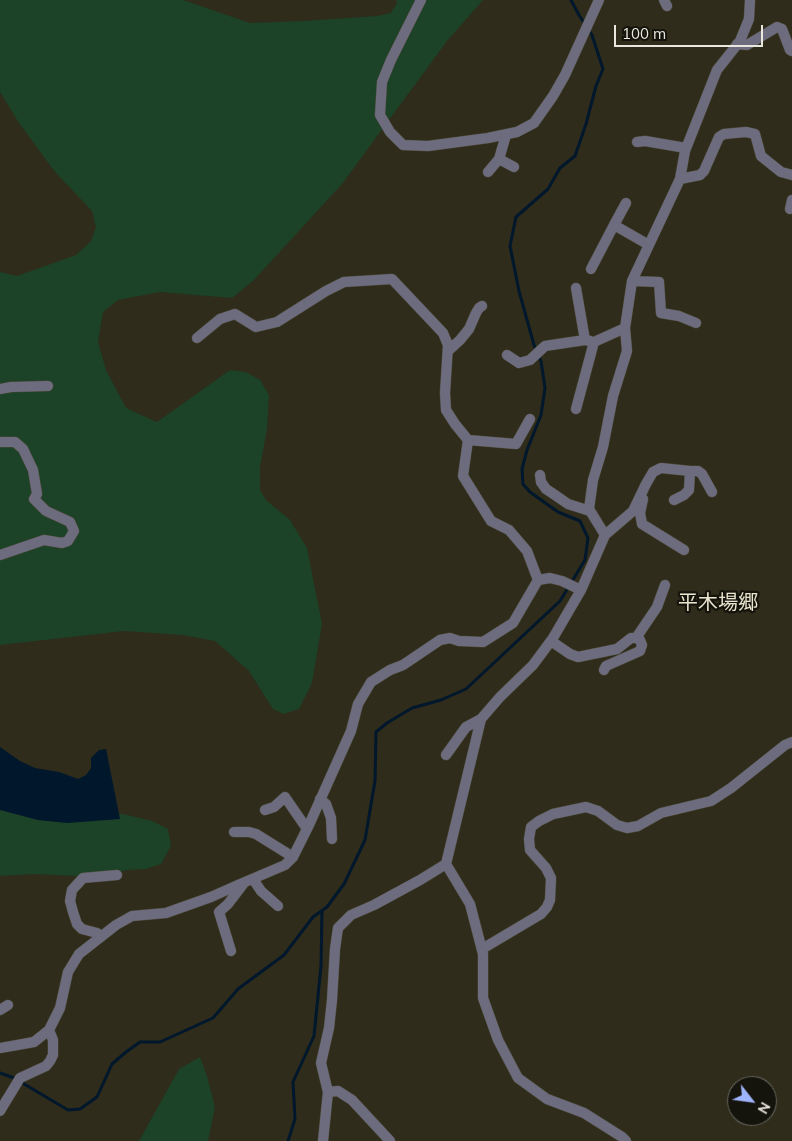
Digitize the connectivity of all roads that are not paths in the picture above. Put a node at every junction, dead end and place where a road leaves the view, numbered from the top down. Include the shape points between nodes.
1 (421, 0) edge
2 (599, 0) edge
3 (750, 0) edge
4 (737, 44) junction
5 (792, 51) edge
6 (506, 134) junction
7 (638, 142) dead end
8 (686, 148) junction
9 (500, 159) junction
10 (514, 167) dead end
11 (488, 172) dead end
12 (792, 176) edge
13 (680, 179) junction
14 (626, 203) dead end
15 (614, 225) junction
16 (649, 245) junction
17 (591, 269) dead end
18 (632, 281) junction
19 (576, 288) dead end
20 (482, 306) dead end
21 (696, 323) dead end
22 (625, 328) junction
23 (197, 338) dead end
24 (590, 341) junction
25 (448, 351) junction
26 (507, 355) dead end
27 (48, 386) dead end
28 (0, 389) edge
29 (576, 409) dead end
30 (530, 419) dead end
31 (468, 440) junction
32 (0, 442) edge
33 (690, 471) junction
34 (540, 475) dead end
35 (712, 492) dead end
36 (641, 493) junction
37 (674, 500) dead end
38 (590, 511) junction
39 (605, 535) junction
40 (684, 550) dead end
41 (0, 555) edge
42 (538, 580) junction
43 (665, 585) dead end
44 (578, 589) junction
45 (636, 638) junction
46 (551, 640) junction
47 (604, 670) dead end
48 (481, 719) junction
49 (792, 742) edge
50 (446, 755) dead end
51 (320, 799) junction
52 (265, 810) dead end
53 (307, 829) junction
54 (234, 832) dead end
55 (332, 839) dead end
56 (293, 856) junction
57 (446, 864) junction
58 (118, 875) dead end
59 (249, 880) junction
60 (278, 906) dead end
61 (98, 939) junction
62 (482, 949) junction
63 (231, 951) dead end
64 (49, 1030) junction
65 (0, 1048) edge
66 (328, 1092) junction
67 (0, 1111) edge
68 (323, 1141) edge
69 (390, 1141) edge
70 (626, 1141) edge

1 - 6 street via 382,82 380,115 390,132 403,144 428,146
2 - 6 street via 566,76 553,96 534,123
3 - 4 street via 749,19
4 - 5 street via 747,45 778,27
4 - 8 street via 717,70
6 - 9 street
7 - 8 street
8 - 13 street
9 - 10 street
9 - 11 street
12 - 13 street via 781,172 761,156 755,134 746,132 719,137 704,171 700,175
13 - 16 street
14 - 15 street
15 - 16 street
15 - 17 street
16 - 18 street
18 - 21 street via 659,282 661,313
18 - 22 street
19 - 24 street
20 - 25 street via 469,329
22 - 24 street
22 - 38 street via 627,351 593,480
23 - 25 street via 220,319 235,314 256,327 277,322 344,282 392,279 443,333
24 - 26 street via 545,346 530,360 519,363
24 - 29 street
25 - 31 street via 446,410
27 - 28 street
30 - 31 street via 516,444
31 - 42 street via 463,476 490,521 509,530 527,551
32 - 41 street via 15,442 22,449 33,470 37,494 34,499 46,511 70,522 74,531 62,543 44,540
33 - 35 street via 702,474
33 - 36 street via 662,468 653,472
33 - 37 street via 689,490
34 - 38 street via 546,489 568,504
36 - 39 street via 633,511
36 - 40 street via 642,524
38 - 39 street
39 - 44 street
42 - 44 street via 550,578
42 - 51 street via 513,623 483,642 440,640 372,682 358,704 351,732
43 - 45 street via 656,607
44 - 46 street
45 - 46 street via 617,649 578,657
45 - 47 street via 642,645 640,651 606,666
46 - 48 street via 533,665
48 - 50 street via 466,726
48 - 57 street
49 - 62 street via 711,801 661,813 638,826 627,828 617,825 598,811 586,807 538,820 531,827 530,850 551,878 547,907 541,914
51 - 53 street
51 - 55 street via 332,818
52 - 53 street via 285,797
53 - 56 street
54 - 56 street via 256,834
56 - 59 street via 285,865
57 - 62 street via 470,904
57 - 66 street via 351,915 338,928 329,1028 321,1063
58 - 61 street via 83,878 72,890 70,901 77,924 82,929 97,933
59 - 60 street
59 - 61 street via 166,913 132,916
59 - 63 street via 219,912
61 - 64 street via 79,954 68,972 60,1008
62 - 70 street via 483,998 498,1040 518,1078 546,1099 584,1113
64 - 65 street via 34,1042
64 - 67 street via 53,1040 50,1061 18,1080
66 - 68 street
66 - 69 street via 338,1091 352,1100

